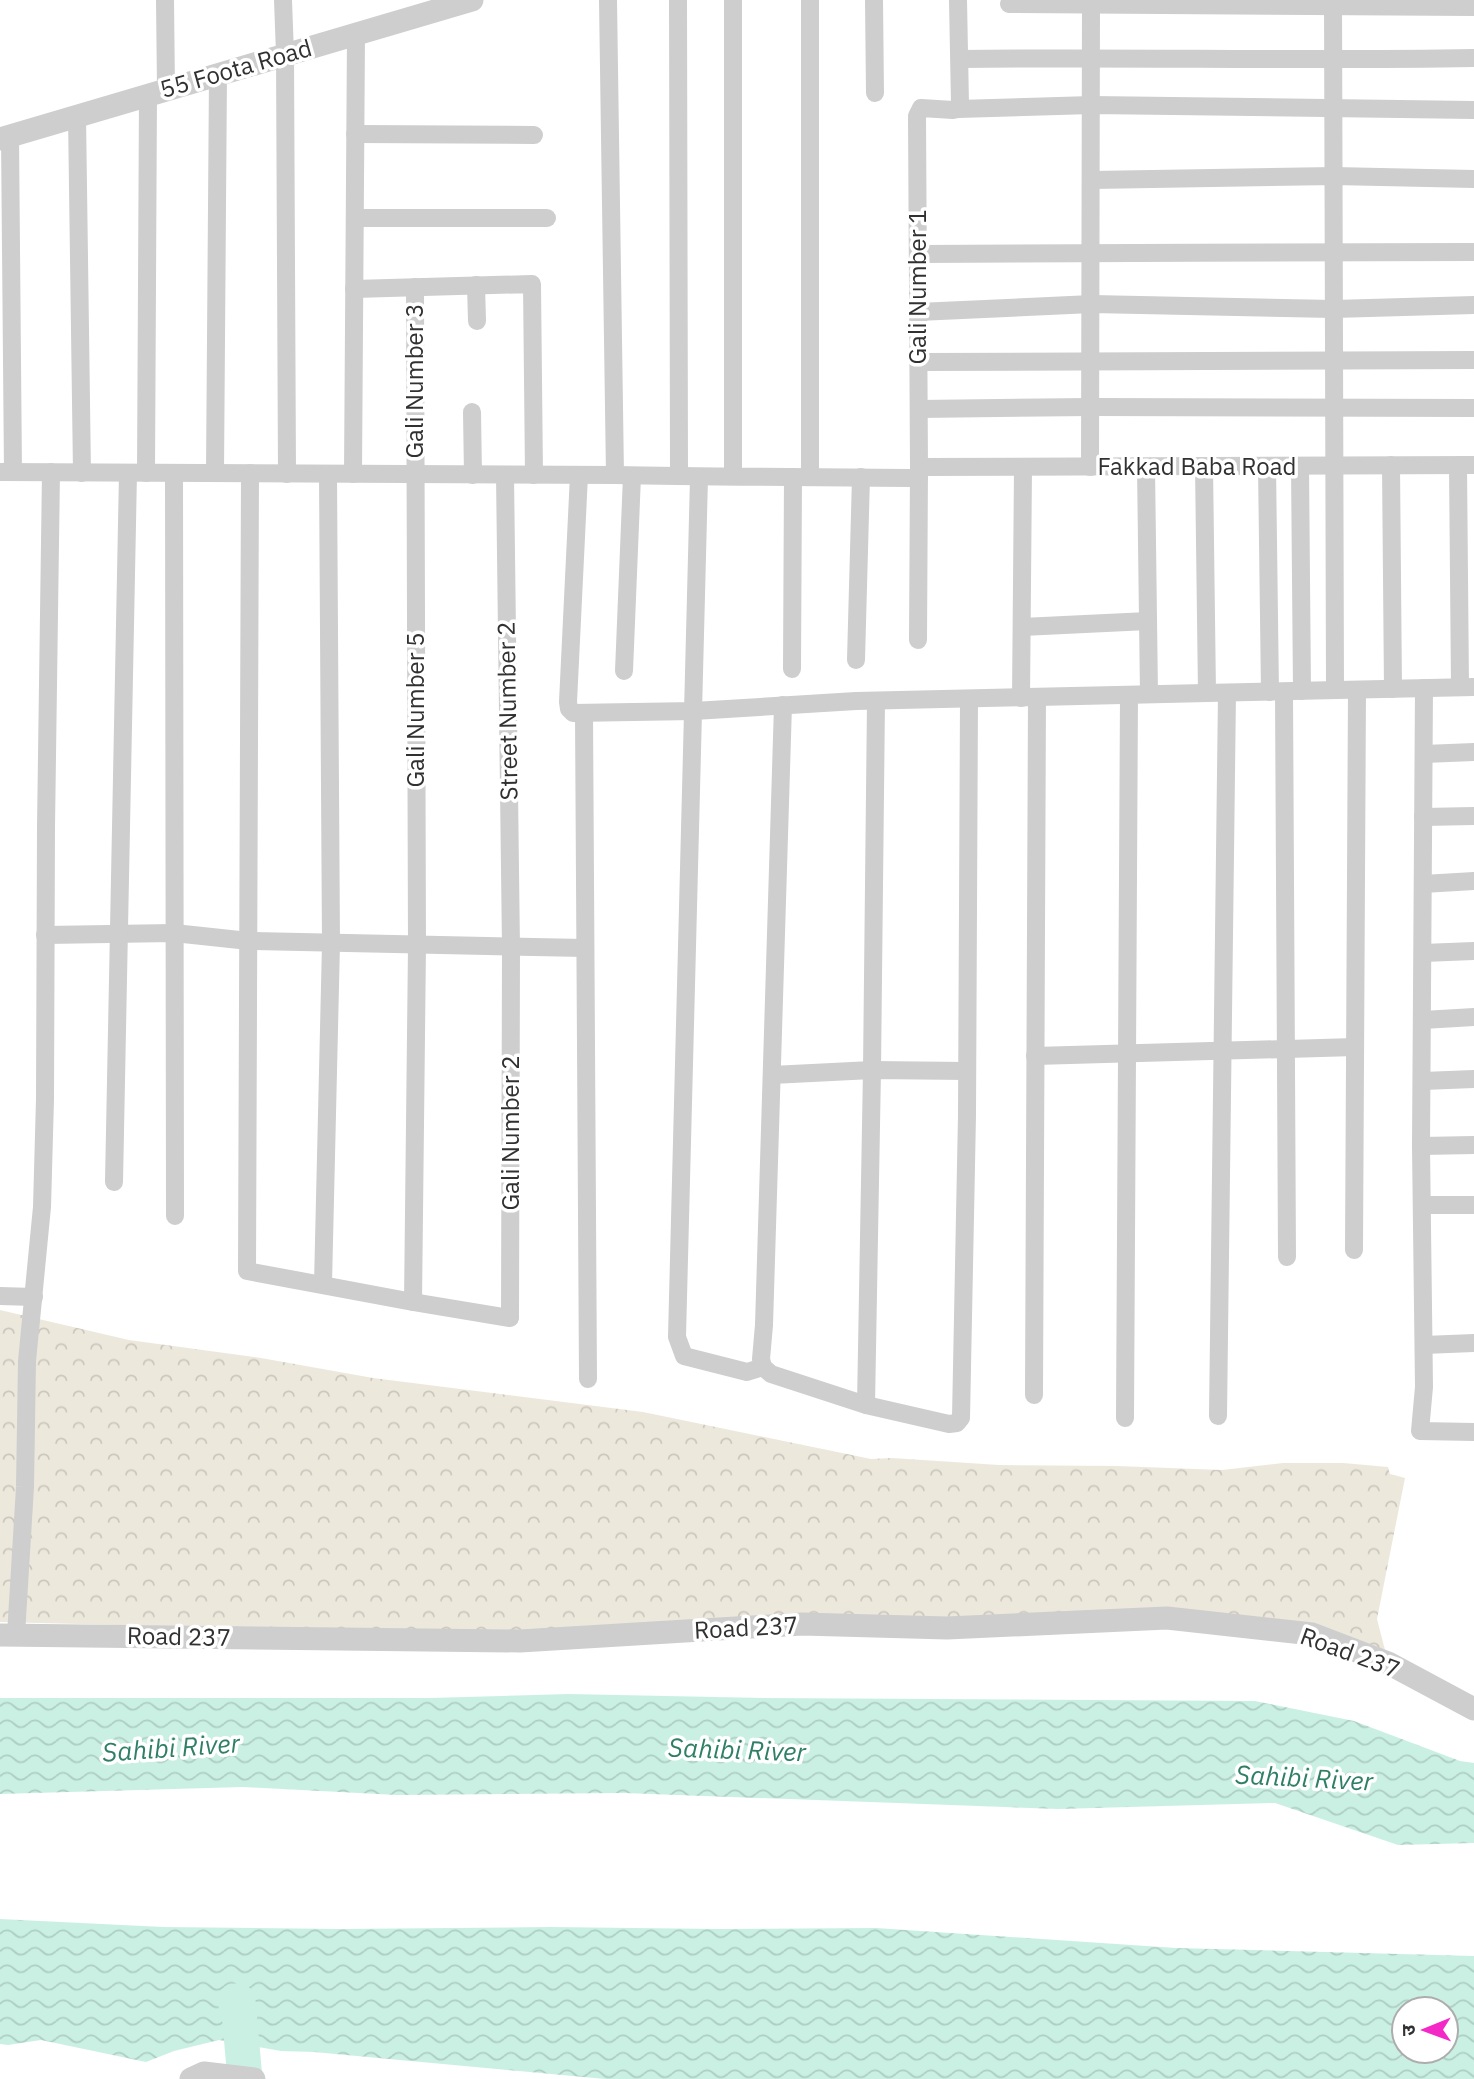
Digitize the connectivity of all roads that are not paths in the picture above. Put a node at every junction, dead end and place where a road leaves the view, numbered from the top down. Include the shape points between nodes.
1 (165, 0) edge
2 (283, 0) edge
3 (608, 0) edge
4 (678, 0) edge
5 (733, 0) edge
6 (810, 0) edge
7 (874, 0) edge
8 (958, 0) edge
9 (462, 2) edge
10 (1091, 2) edge
11 (1333, 3) edge
12 (1009, 4) dead end
13 (1474, 6) edge
14 (356, 34) junction
15 (285, 54) junction
16 (1092, 58) junction
17 (1474, 58) edge
18 (960, 59) junction
19 (1334, 61) junction
20 (218, 74) junction
21 (157, 92) junction
22 (875, 93) dead end
23 (1092, 105) junction
24 (1334, 108) junction
25 (958, 109) junction
26 (1474, 110) edge
27 (77, 115) junction
28 (355, 134) junction
29 (534, 135) dead end
30 (5, 137) edge
31 (1334, 176) junction
32 (1474, 178) edge
33 (1092, 180) junction
34 (355, 218) junction
35 (547, 218) dead end
36 (1334, 251) junction
37 (1474, 252) edge
38 (918, 254) junction
39 (1092, 254) junction
40 (476, 285) junction
41 (415, 287) junction
42 (354, 289) junction
43 (1092, 304) junction
44 (1474, 305) edge
45 (1334, 309) junction
46 (918, 312) junction
47 (477, 321) dead end
48 (1474, 360) edge
49 (1092, 361) junction
50 (1334, 361) junction
51 (918, 362) junction
52 (1091, 407) junction
53 (1474, 408) edge
54 (919, 409) junction
55 (1334, 409) junction
56 (472, 412) dead end
57 (1391, 465) junction
58 (1466, 465) edge
59 (1267, 466) junction
60 (1300, 466) junction
61 (1334, 466) junction
62 (1090, 467) junction
63 (1146, 467) junction
64 (1203, 467) junction
65 (1023, 468) junction
66 (6, 472) edge
67 (51, 472) junction
68 (919, 472) junction
69 (82, 473) junction
70 (137, 473) junction
71 (174, 473) junction
72 (215, 473) junction
73 (250, 474) junction
74 (287, 474) junction
75 (328, 474) junction
76 (353, 474) junction
77 (415, 474) junction
78 (473, 475) junction
79 (505, 475) junction
80 (534, 475) junction
81 (579, 475) junction
82 (624, 475) junction
83 (679, 476) junction
84 (733, 476) junction
85 (802, 477) junction
86 (861, 477) junction
87 (699, 478) junction
88 (1466, 533) edge
89 (1466, 583) edge
90 (1148, 621) junction
91 (1022, 627) junction
92 (1466, 632) edge
93 (918, 640) dead end
94 (856, 660) dead end
95 (792, 669) dead end
96 (624, 671) dead end
97 (1467, 687) edge
98 (1424, 688) junction
99 (1393, 689) junction
100 (1335, 690) junction
101 (1357, 690) junction
102 (1285, 691) junction
103 (1208, 693) junction
104 (1227, 693) junction
105 (1149, 694) junction
106 (1129, 695) junction
107 (1029, 697) junction
108 (969, 699) junction
109 (876, 701) junction
110 (783, 705) junction
111 (694, 711) junction
112 (584, 713) junction
113 (1474, 752) edge
114 (1423, 754) junction
115 (1474, 816) edge
116 (1423, 817) junction
117 (1474, 881) edge
118 (1423, 884) junction
119 (119, 933) junction
120 (174, 933) junction
121 (45, 935) junction
122 (249, 942) junction
123 (331, 944) junction
124 (416, 946) junction
125 (511, 948) junction
126 (585, 948) junction
127 (1474, 951) edge
128 (1423, 953) junction
129 (1474, 1017) edge
130 (1423, 1020) junction
131 (1355, 1047) junction
132 (1286, 1048) junction
133 (1222, 1051) junction
134 (1126, 1055) junction
135 (1035, 1056) junction
136 (872, 1070) junction
137 (967, 1071) junction
138 (772, 1075) junction
139 (1474, 1079) edge
140 (1423, 1081) junction
141 (1474, 1145) edge
142 (1421, 1146) junction
143 (114, 1182) dead end
144 (1423, 1205) junction
145 (1474, 1205) edge
146 (174, 1216) dead end
147 (1354, 1250) dead end
148 (1287, 1256) dead end
149 (323, 1284) junction
150 (0, 1296) edge
151 (34, 1297) junction
152 (412, 1302) junction
153 (1474, 1343) edge
154 (1424, 1345) junction
155 (763, 1367) junction
156 (588, 1378) dead end
157 (1034, 1395) dead end
158 (866, 1405) junction
159 (1217, 1416) dead end
160 (1125, 1418) dead end
161 (1474, 1432) edge
162 (8, 1635) edge
163 (1474, 1709) edge
164 (198, 2076) edge
165 (254, 2079) edge

1 - 21 street
2 - 15 street
3 - 82 street
4 - 83 street
5 - 84 street
6 - 85 street
7 - 22 street
8 - 18 street
9 - 14 street, 55 Foota Road
10 - 11 street
10 - 12 street
10 - 16 street
11 - 13 street
11 - 19 street
14 - 15 street, 55 Foota Road
14 - 28 street
15 - 20 street, 55 Foota Road
15 - 74 street
16 - 18 street
16 - 19 street
16 - 23 street
17 - 19 street
18 - 25 street via 962,98
19 - 24 street
20 - 21 street, 55 Foota Road
20 - 72 street
21 - 27 street, 55 Foota Road
21 - 70 street
23 - 24 street
23 - 25 street
23 - 33 street
24 - 26 street
24 - 31 street
25 - 38 street, Gali Number 1 via 921,108 917,116
27 - 30 street, 55 Foota Road
27 - 69 street
28 - 29 street
28 - 34 street
30 - 66 street
31 - 32 street
31 - 33 street
31 - 36 street
33 - 39 street
34 - 35 street
34 - 42 street
36 - 37 street
36 - 39 street
36 - 45 street
38 - 39 street
38 - 46 street, Gali Number 1
39 - 43 street
40 - 41 street
40 - 47 street
40 - 80 street via 532,284
41 - 42 street
41 - 77 street, Gali Number 3
42 - 76 street
43 - 45 street
43 - 46 street
43 - 49 street
44 - 45 street
45 - 50 street
46 - 51 street, Gali Number 1
48 - 50 street
49 - 50 street
49 - 51 street
49 - 52 street
50 - 55 street
51 - 54 street, Gali Number 1
52 - 54 street
52 - 55 street
52 - 62 street
53 - 55 street
54 - 68 street, Gali Number 1
55 - 61 street
56 - 78 street
57 - 58 street, Fakkad Baba Road
57 - 61 street, Fakkad Baba Road
57 - 99 street
58 - 88 street
59 - 60 street, Fakkad Baba Road
59 - 64 street, Fakkad Baba Road
59 - 102 street
60 - 61 street, Fakkad Baba Road
60 - 102 street
61 - 100 street
62 - 63 street, Fakkad Baba Road
62 - 65 street, Fakkad Baba Road
63 - 64 street, Fakkad Baba Road
63 - 90 street
64 - 103 street
65 - 68 street, Fakkad Baba Road
65 - 91 street
66 - 67 street, Fakkad Baba Road
67 - 69 street, Fakkad Baba Road
67 - 121 street
68 - 86 street, Fakkad Baba Road
68 - 93 street, Gali Number 1
69 - 70 street, Fakkad Baba Road
70 - 71 street, Fakkad Baba Road
70 - 119 street
71 - 72 street, Fakkad Baba Road
71 - 120 street
72 - 73 street, Fakkad Baba Road
73 - 74 street, Fakkad Baba Road
73 - 122 street
74 - 75 street, Fakkad Baba Road
75 - 76 street, Fakkad Baba Road
75 - 123 street
76 - 77 street, Fakkad Baba Road
77 - 78 street, Fakkad Baba Road
77 - 124 street, Gali Number 5
78 - 79 street, Fakkad Baba Road
79 - 80 street, Fakkad Baba Road
79 - 125 street, Street Number 2
80 - 81 street, Fakkad Baba Road
81 - 82 street, Fakkad Baba Road
81 - 112 street via 568,702 573,713
82 - 83 street, Fakkad Baba Road
82 - 96 street
83 - 87 street, Fakkad Baba Road
84 - 85 street, Fakkad Baba Road
84 - 87 street, Fakkad Baba Road
85 - 86 street, Fakkad Baba Road
85 - 95 street
86 - 94 street
87 - 111 street
88 - 89 street
89 - 92 street
90 - 91 street
90 - 105 street
91 - 107 street
92 - 97 street
97 - 98 street
98 - 99 street
98 - 114 street
99 - 101 street
100 - 101 street
100 - 102 street
101 - 131 street
102 - 104 street
102 - 132 street
103 - 104 street
103 - 105 street
104 - 133 street
105 - 106 street
106 - 107 street
106 - 134 street
107 - 108 street
107 - 135 street
108 - 109 street
108 - 137 street
109 - 110 street
109 - 136 street
110 - 111 street
110 - 138 street
111 - 112 street
111 - 155 street via 677,1337 684,1356 747,1372
112 - 126 street
113 - 114 street
114 - 116 street
115 - 116 street
116 - 118 street
117 - 118 street
118 - 128 street
119 - 120 street
119 - 121 street
119 - 143 street
120 - 122 street
120 - 146 street
121 - 151 street via 42,1208
122 - 123 street
122 - 149 street via 247,1271
123 - 124 street
123 - 149 street
124 - 125 street
124 - 152 street, Gali Number 5
125 - 126 street
125 - 152 street, Gali Number 2 via 510,1318
126 - 156 street
127 - 128 street
128 - 130 street
129 - 130 street
130 - 140 street
131 - 132 street
131 - 147 street
132 - 133 street
132 - 148 street
133 - 134 street
133 - 159 street
134 - 135 street
134 - 160 street
135 - 157 street
136 - 137 street
136 - 138 street
136 - 158 street
137 - 158 street via 961,1418 949,1424
138 - 155 street
139 - 140 street
140 - 142 street
141 - 142 street
142 - 144 street
144 - 145 street
144 - 154 street
149 - 152 street
150 - 151 street
151 - 162 street via 27,1361 25,1487
153 - 154 street
154 - 161 street via 1420,1431
155 - 158 street via 771,1374
162 - 163 street, Road 237 via 520,1641 803,1625 947,1628 1167,1618 1312,1634 1388,1663
164 - 165 street

